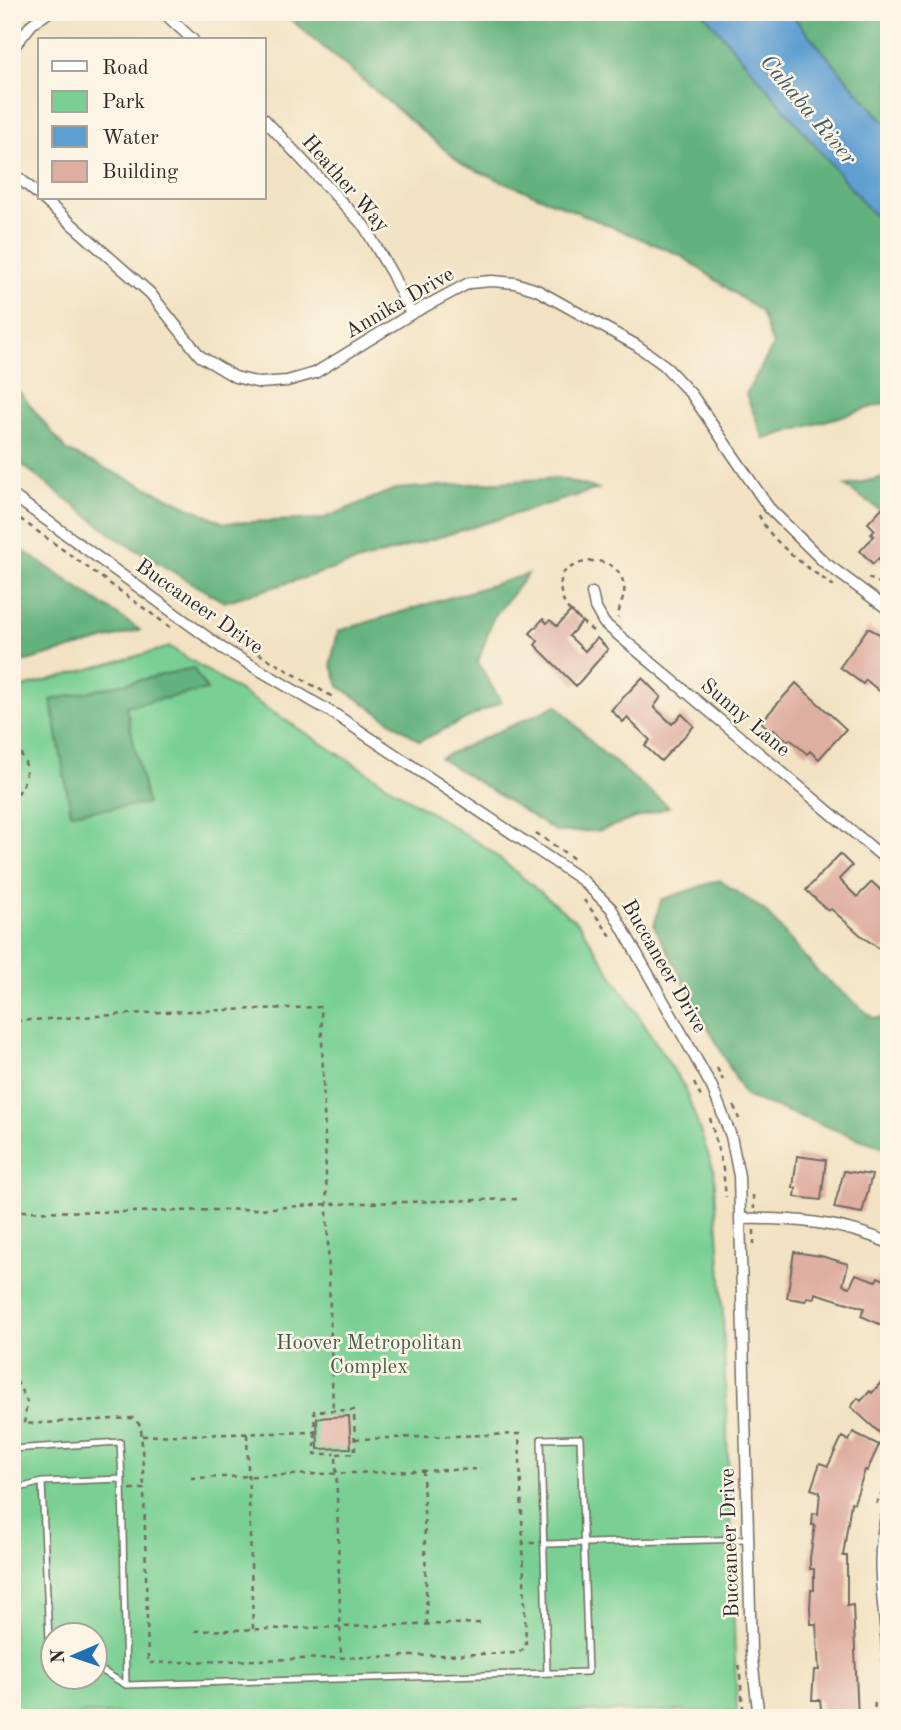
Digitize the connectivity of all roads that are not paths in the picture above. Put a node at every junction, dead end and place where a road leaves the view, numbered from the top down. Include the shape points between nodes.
1 (49, 12) edge
2 (163, 12) edge
3 (191, 38) edge
4 (12, 49) edge
5 (266, 121) edge
6 (12, 172) edge
7 (38, 194) edge
8 (44, 200) edge
9 (411, 314) junction
10 (12, 495) edge
11 (592, 593) dead end
12 (889, 610) edge
13 (889, 862) edge
14 (741, 1220) junction
15 (889, 1243) edge
16 (12, 1449) edge
17 (122, 1479) junction
18 (42, 1482) junction
19 (12, 1490) edge
20 (889, 1508) edge
21 (748, 1539) junction
22 (583, 1543) junction
23 (544, 1544) junction
24 (887, 1613) edge
25 (48, 1622) edge
26 (547, 1673) junction
27 (108, 1674) edge
28 (126, 1685) junction
29 (759, 1718) edge
30 (888, 1718) edge

1 - 4 street via 32,24
2 - 3 street
5 - 9 street, Heather Way via 364,226
6 - 7 street, Annika Drive
8 - 9 street, Annika Drive via 150,293 200,356 235,377 260,383 315,373
9 - 12 street, Annika Drive via 469,283 515,283 537,290 636,345 664,365 692,395 769,509 824,562
10 - 14 street, Buccaneer Drive via 222,648 397,755 582,880 611,908 712,1087 731,1136
11 - 13 street, Sunny Lane via 604,624
14 - 15 street via 803,1221 849,1228
14 - 21 street, Buccaneer Drive
16 - 17 lane via 120,1442
17 - 18 lane
17 - 28 lane
18 - 19 lane
18 - 25 lane
20 - 24 street via 880,1553
21 - 22 lane
21 - 29 street, Buccaneer Drive via 751,1651
22 - 23 lane
22 - 23 lane via 580,1438 541,1439
22 - 26 lane via 588,1672
23 - 26 lane
24 - 30 street
26 - 28 lane
27 - 28 lane

